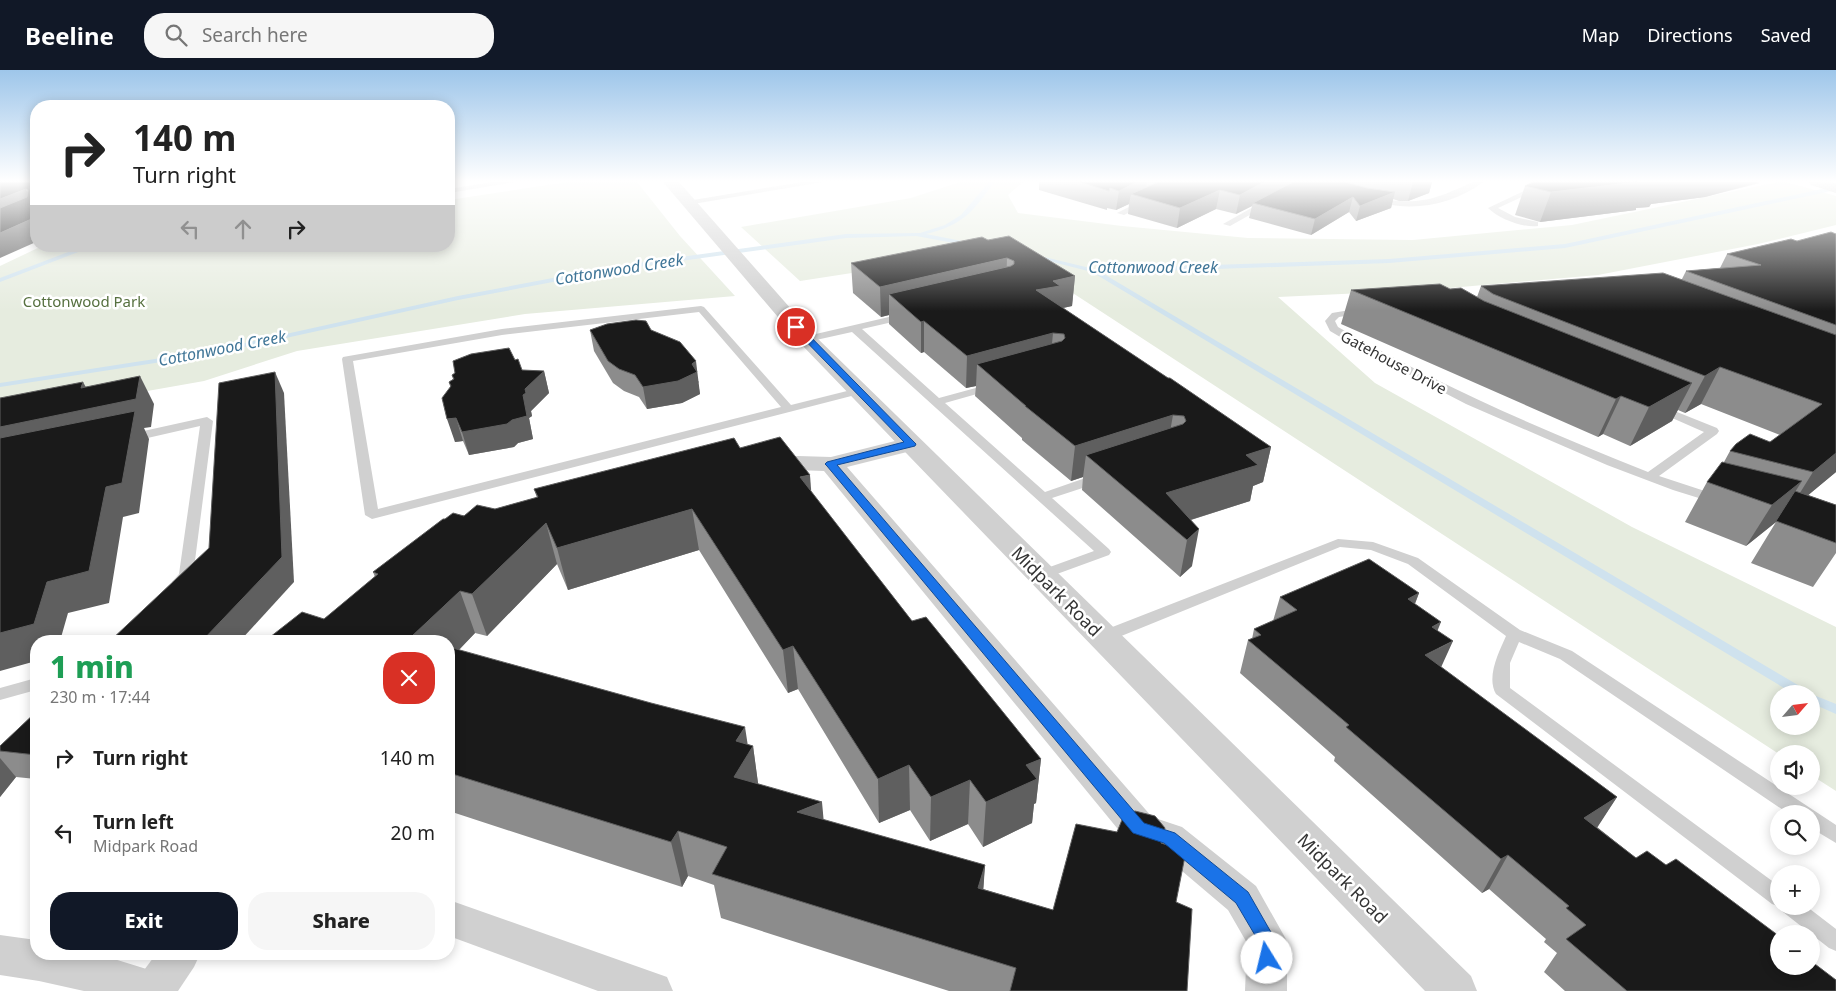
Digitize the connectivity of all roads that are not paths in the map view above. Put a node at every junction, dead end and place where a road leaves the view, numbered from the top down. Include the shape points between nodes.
1 (705, 225) edge
2 (1369, 310) edge
3 (921, 312) edge
4 (854, 328) junction
5 (807, 339) junction
6 (1010, 382) edge
7 (859, 391) junction
8 (936, 402) junction
9 (1649, 404) edge
10 (788, 408) junction
11 (113, 441) edge
12 (911, 444) junction
13 (831, 464) junction
14 (739, 469) edge
15 (1107, 475) edge
16 (1650, 477) junction
17 (1042, 497) junction
18 (1728, 503) edge
19 (1041, 575) junction
20 (173, 589) edge
21 (1514, 634) junction
22 (1103, 637) junction
23 (30, 686) edge
24 (0, 694) edge
25 (1791, 805) edge
26 (1820, 824) edge
27 (1836, 835) edge
28 (1770, 891) edge
29 (1802, 915) edge
30 (455, 920) edge
31 (1836, 941) edge
32 (54, 960) edge
33 (176, 960) edge
34 (153, 991) edge
35 (652, 991) edge
36 (1266, 991) edge
37 (1455, 991) edge

1 - 5 street, Midpark Road
2 - 16 lane, Gatehouse Drive via 1336,315 1330,321 1331,325 1334,330 1380,357 1432,383 1548,437
3 - 4 lane
4 - 5 lane
4 - 8 lane
5 - 7 street, Midpark Road
6 - 8 lane
7 - 10 lane
7 - 12 street, Midpark Road
8 - 17 lane
9 - 16 lane via 1714,431
10 - 10 lane via 372,515 347,359 502,332 701,309
11 - 20 lane via 207,421 186,576
12 - 13 street
12 - 19 street, Midpark Road
13 - 14 street via 768,461
13 - 36 street via 1138,828 1169,838 1242,898 1267,941
15 - 17 lane
16 - 18 lane, Gatehouse Drive
17 - 19 lane via 1104,552
19 - 22 street, Midpark Road
21 - 22 lane via 1413,561 1374,546 1338,543
21 - 25 lane via 1566,655
21 - 28 lane via 1502,663 1502,690
22 - 37 street, Midpark Road
23 - 24 lane
26 - 27 lane
29 - 31 lane
30 - 35 street
32 - 34 street
33 - 34 street

